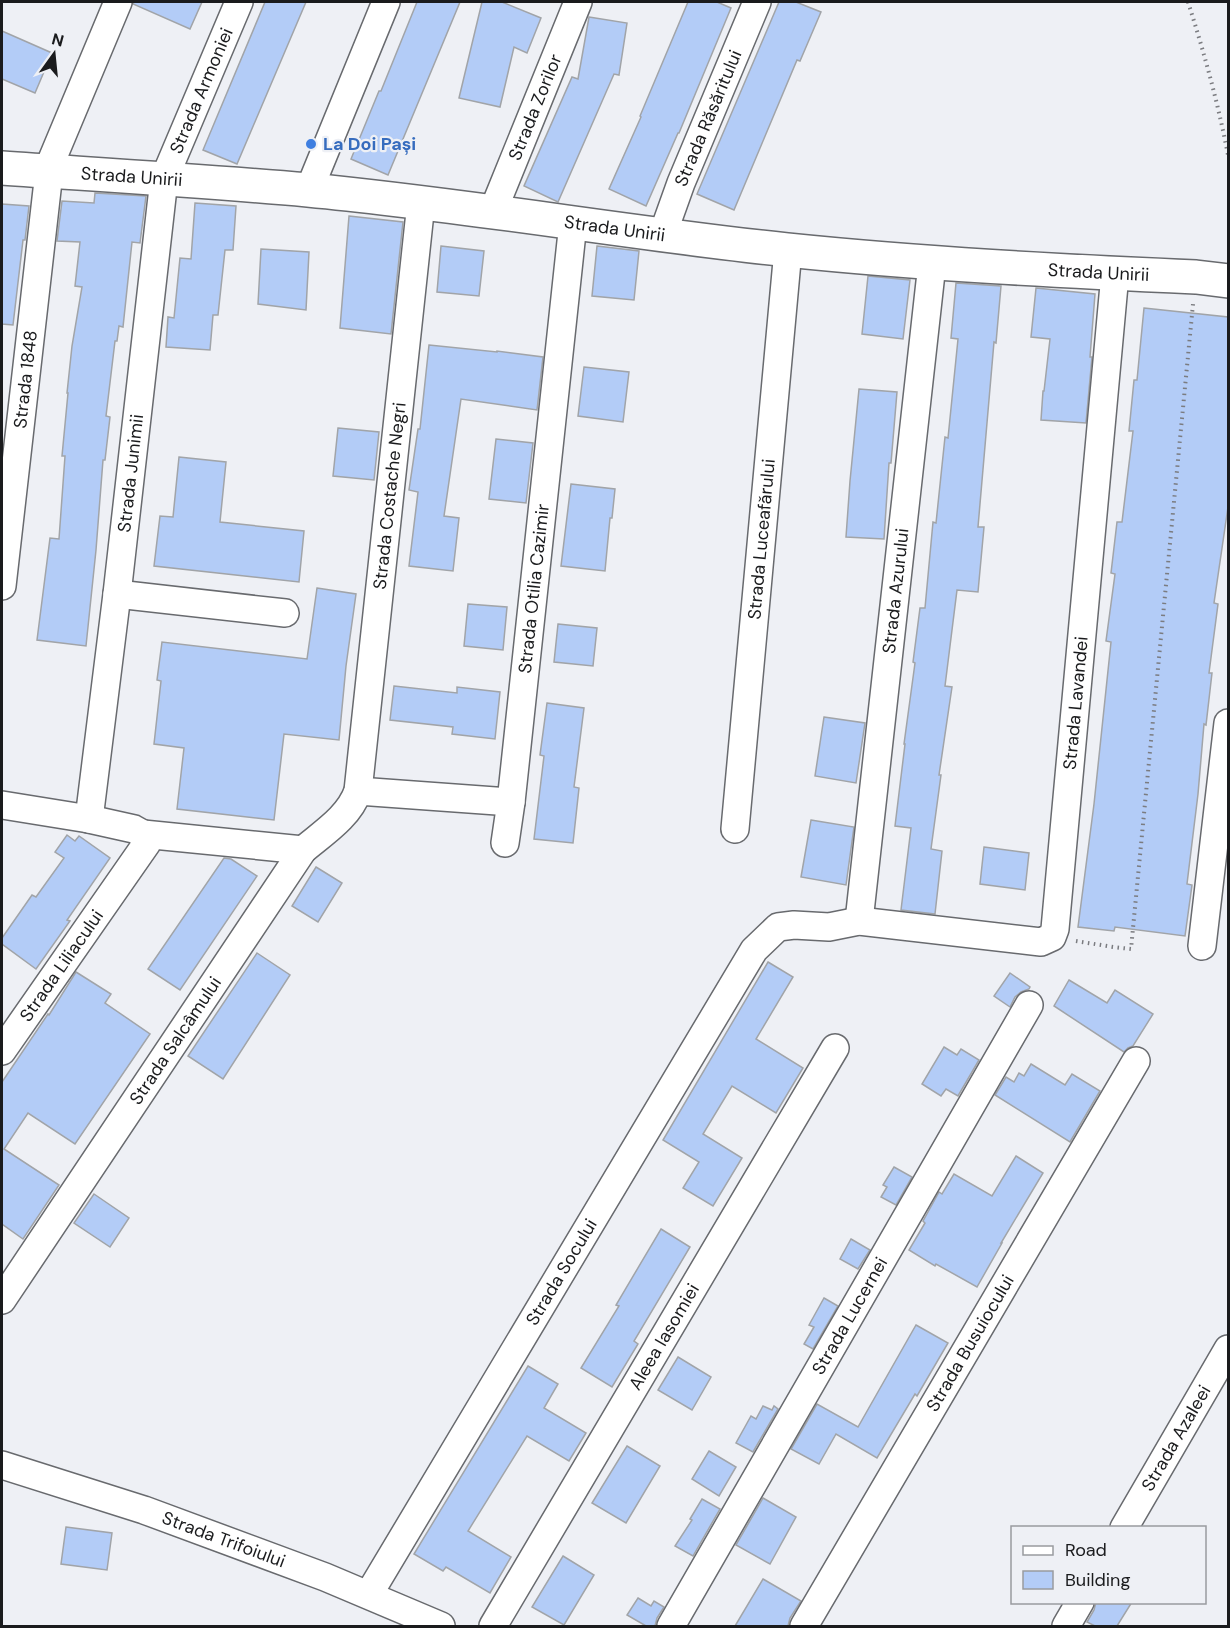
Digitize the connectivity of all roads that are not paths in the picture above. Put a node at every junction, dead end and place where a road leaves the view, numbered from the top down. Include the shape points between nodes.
1 (118, 2) edge
2 (239, 2) edge
3 (386, 2) edge
4 (578, 2) edge
5 (757, 2) edge
6 (2, 168) edge
7 (53, 171) junction
8 (164, 179) junction
9 (309, 190) junction
10 (421, 203) junction
11 (494, 211) junction
12 (573, 224) junction
13 (665, 236) junction
14 (788, 250) junction
15 (932, 264) junction
16 (1115, 274) junction
17 (1228, 281) edge
18 (2, 586) edge
19 (117, 594) junction
20 (285, 613) dead end
21 (1228, 723) edge
22 (358, 791) junction
23 (511, 802) junction
24 (2, 805) edge
25 (89, 819) junction
26 (735, 829) dead end
27 (142, 834) junction
28 (505, 843) dead end
29 (303, 850) junction
30 (859, 921) junction
31 (1202, 946) dead end
32 (1029, 1005) dead end
33 (835, 1048) dead end
34 (2, 1051) edge
35 (1136, 1060) dead end
36 (2, 1300) edge
37 (1228, 1349) edge
38 (2, 1465) edge
39 (1125, 1526) edge
40 (369, 1594) junction
41 (1079, 1604) edge
42 (441, 1626) edge
43 (493, 1626) edge
44 (670, 1626) edge
45 (804, 1626) edge
46 (1066, 1626) edge

1 - 7 street via 51,162
2 - 8 street, Strada Armoniei
3 - 9 street
4 - 11 street, Strada Zorilor
5 - 13 street, Strada Răsăritului via 681,183
6 - 7 street, Strada Unirii
7 - 8 street, Strada Unirii
7 - 18 street, Strada 1848 via 48,181
8 - 9 street, Strada Unirii
8 - 19 street, Strada Junimii
9 - 10 street, Strada Unirii
10 - 11 street, Strada Unirii
10 - 22 street, Strada Costache Negri
11 - 12 street, Strada Unirii
12 - 13 street, Strada Unirii
12 - 23 street, Strada Otilia Cazimir
13 - 14 street, Strada Unirii
14 - 15 street, Strada Unirii
14 - 26 street, Strada Luceafǎrului
15 - 16 street, Strada Unirii
15 - 30 street, Strada Azurului
16 - 17 street, Strada Unirii
16 - 30 street, Strada Lavandei via 1052,937 1041,942
19 - 20 street
19 - 25 street, Strada Junimii
21 - 31 street
22 - 23 street
22 - 29 street, Strada Salcâmului via 347,812
23 - 28 street, Strada Otilia Cazimir
24 - 25 street
25 - 27 street
27 - 29 street
27 - 34 street, Strada Liliacului via 147,843
29 - 36 street, Strada Salcâmului
30 - 40 street, Strada Socului via 829,927 778,927 754,950
32 - 44 street, Strada Lucernei
33 - 43 street, Aleea Iasomiei
35 - 45 street, Strada Busuiocului
37 - 39 street, Strada Azaleei
38 - 40 street, Strada Trifoiului via 144,1510
40 - 42 street, Strada Trifoiului
41 - 46 street

